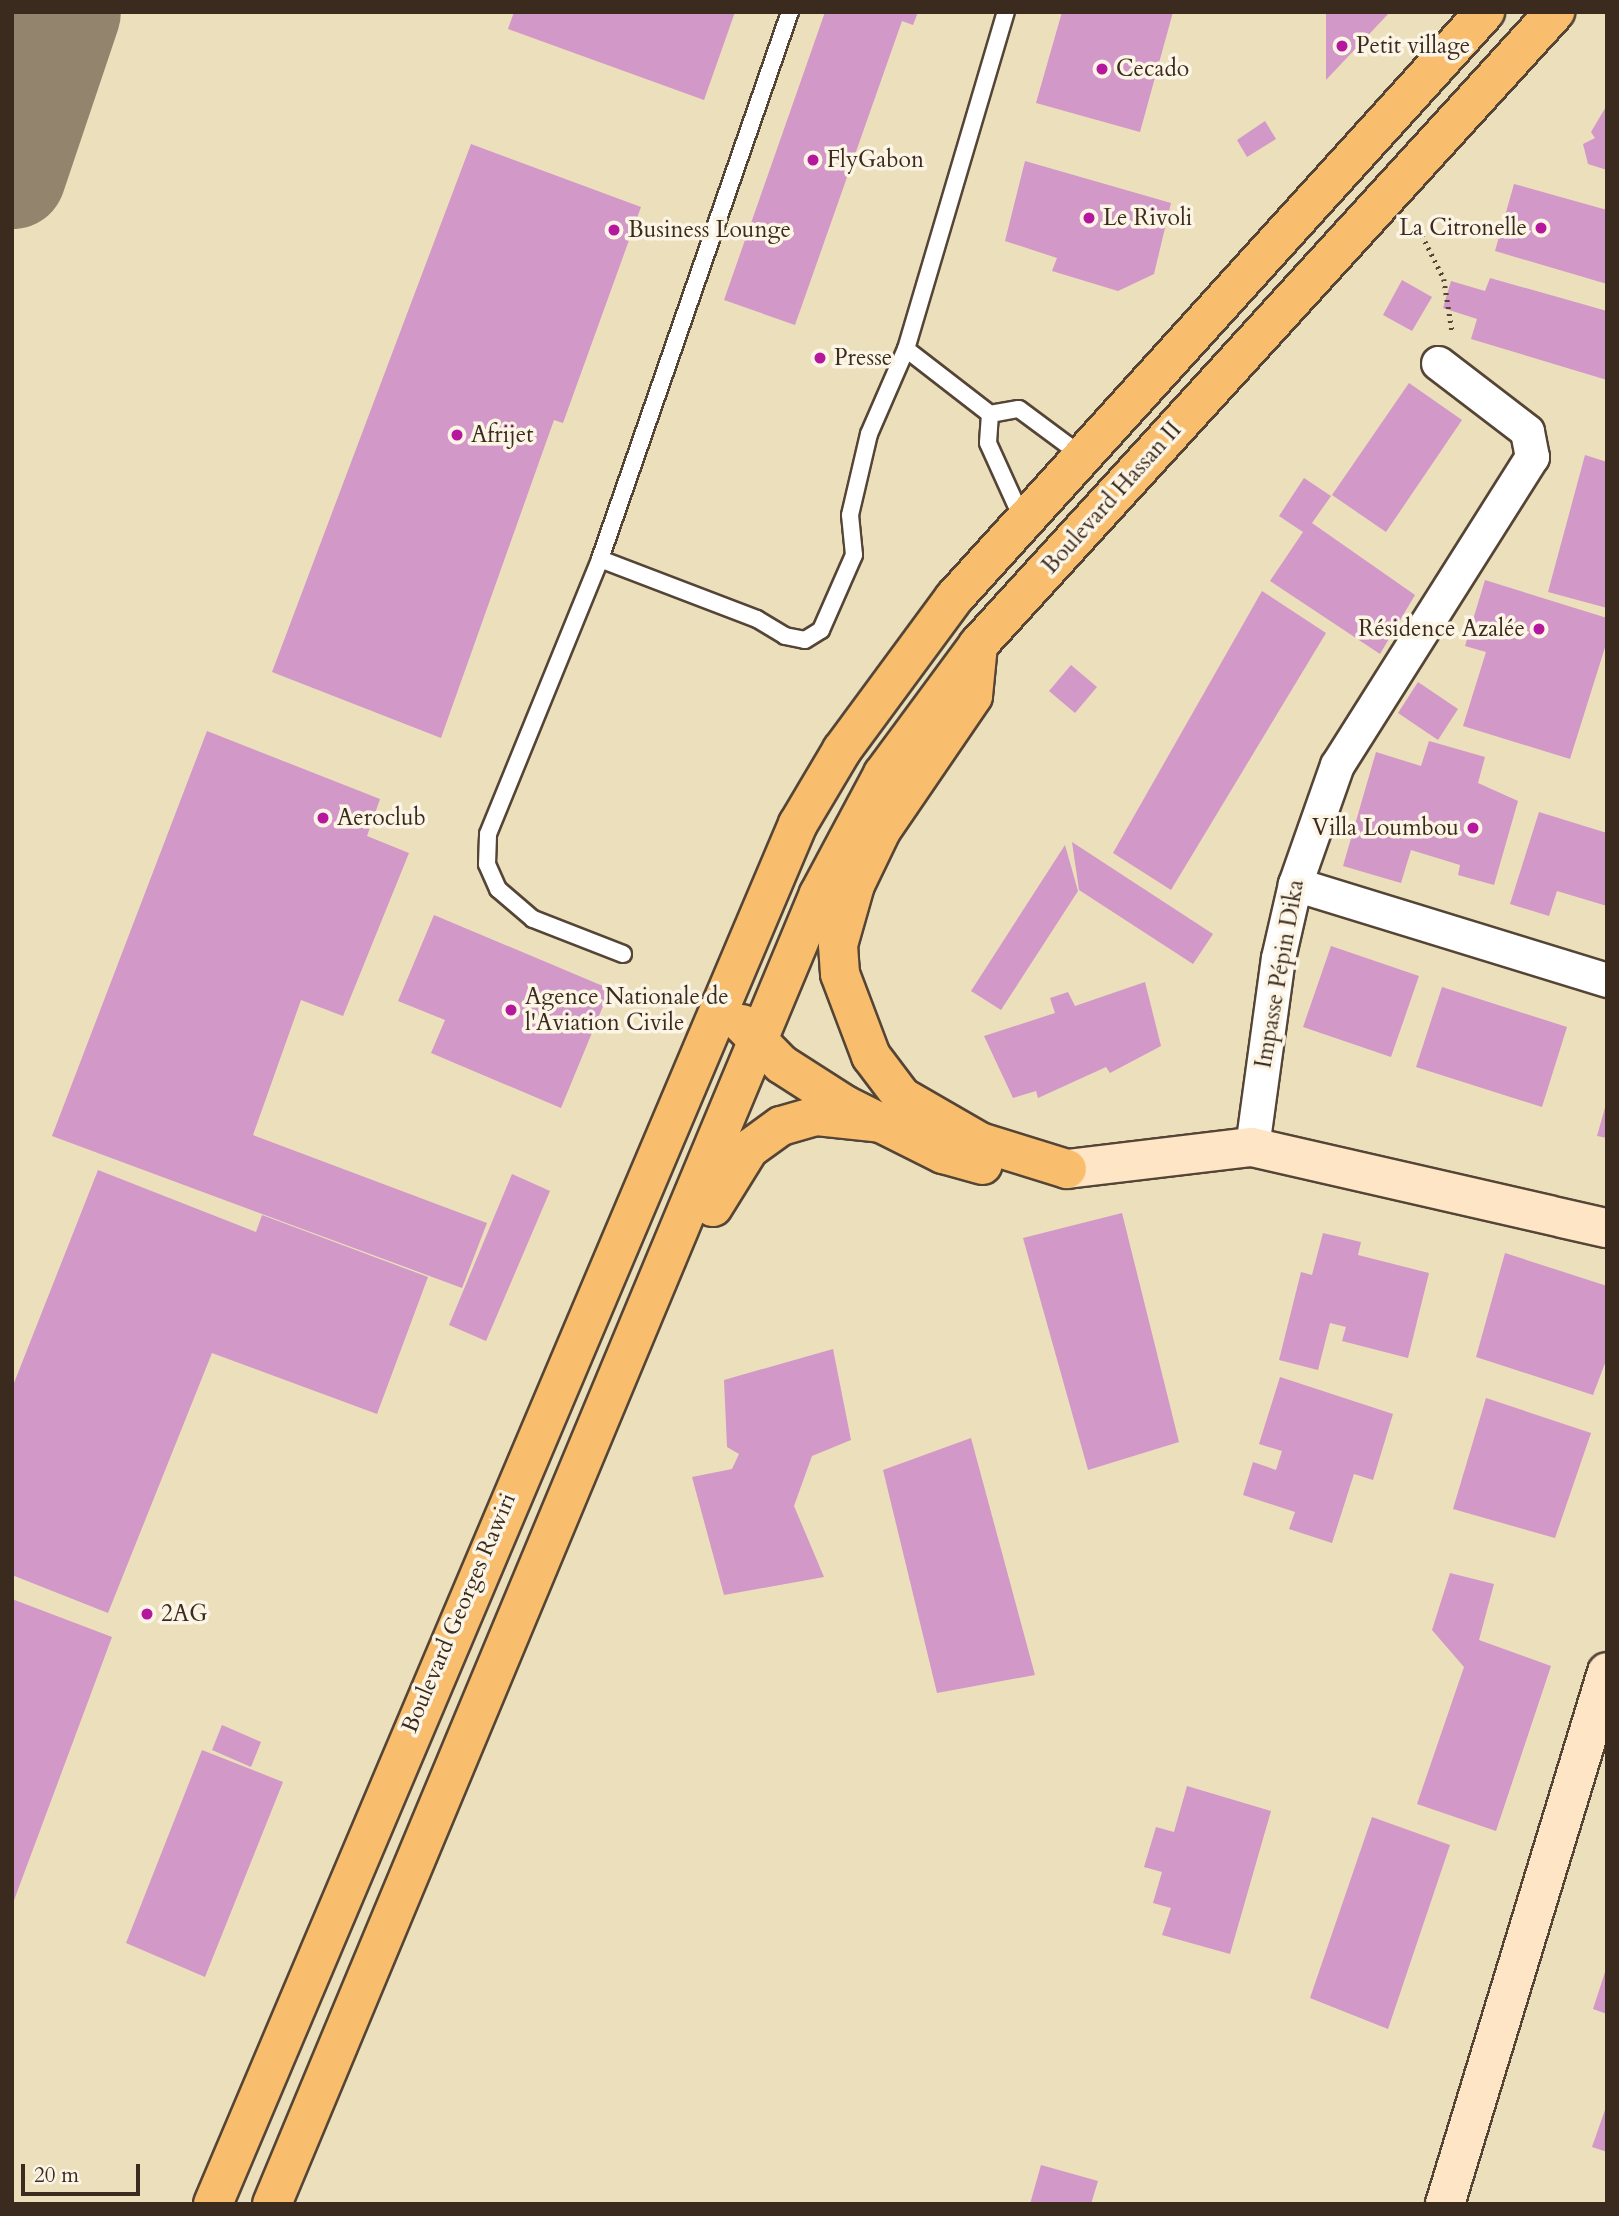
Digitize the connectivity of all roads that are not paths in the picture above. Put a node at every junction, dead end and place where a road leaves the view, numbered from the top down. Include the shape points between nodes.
1 (790, 12) edge
2 (1006, 12) edge
3 (1485, 12) edge
4 (1555, 12) edge
5 (906, 349) junction
6 (1438, 363) road end
7 (990, 414) junction
8 (1081, 455) junction
9 (1023, 520) junction
10 (600, 559) junction
11 (978, 645) junction
12 (784, 852) junction
13 (1295, 884) junction
14 (623, 954) dead end
15 (1607, 980) edge
16 (756, 1044) junction
17 (881, 1123) junction
18 (1252, 1147) junction
19 (1068, 1169) junction
20 (1607, 1228) edge
21 (523, 1603) junction
22 (1607, 1672) edge
23 (213, 2204) edge
24 (272, 2204) edge
25 (1445, 2204) edge

1 - 10 lane
2 - 5 lane
3 - 8 main road
4 - 11 main road, Boulevard Hassan II
5 - 7 lane
5 - 10 lane via 869,434 850,514 854,555 821,630 805,640 785,636 757,619
6 - 13 street, Impasse Pépin Dika via 1527,431 1532,457 1337,765
7 - 8 lane via 1019,409
7 - 9 lane via 989,443
8 - 9 main road
9 - 12 main road via 900,668 842,750
10 - 14 lane via 488,834 487,864 498,888 533,919
11 - 16 main road, Boulevard Hassan II via 913,728 841,848
11 - 19 main road via 973,696 865,863 838,945 840,974 871,1056 902,1097 980,1142
12 - 16 main road via 787,871 735,997 735,1009
12 - 23 main road, Boulevard Georges Rawiri
13 - 15 street
13 - 18 street, Impasse Pépin Dika
16 - 17 main road via 809,1084
16 - 21 main road
17 - 19 main road via 980,1165 1032,1175
17 - 21 main road via 807,1118 781,1126 749,1149 716,1200 577,1542
18 - 19 main road
18 - 20 main road
21 - 24 main road
22 - 25 main road

